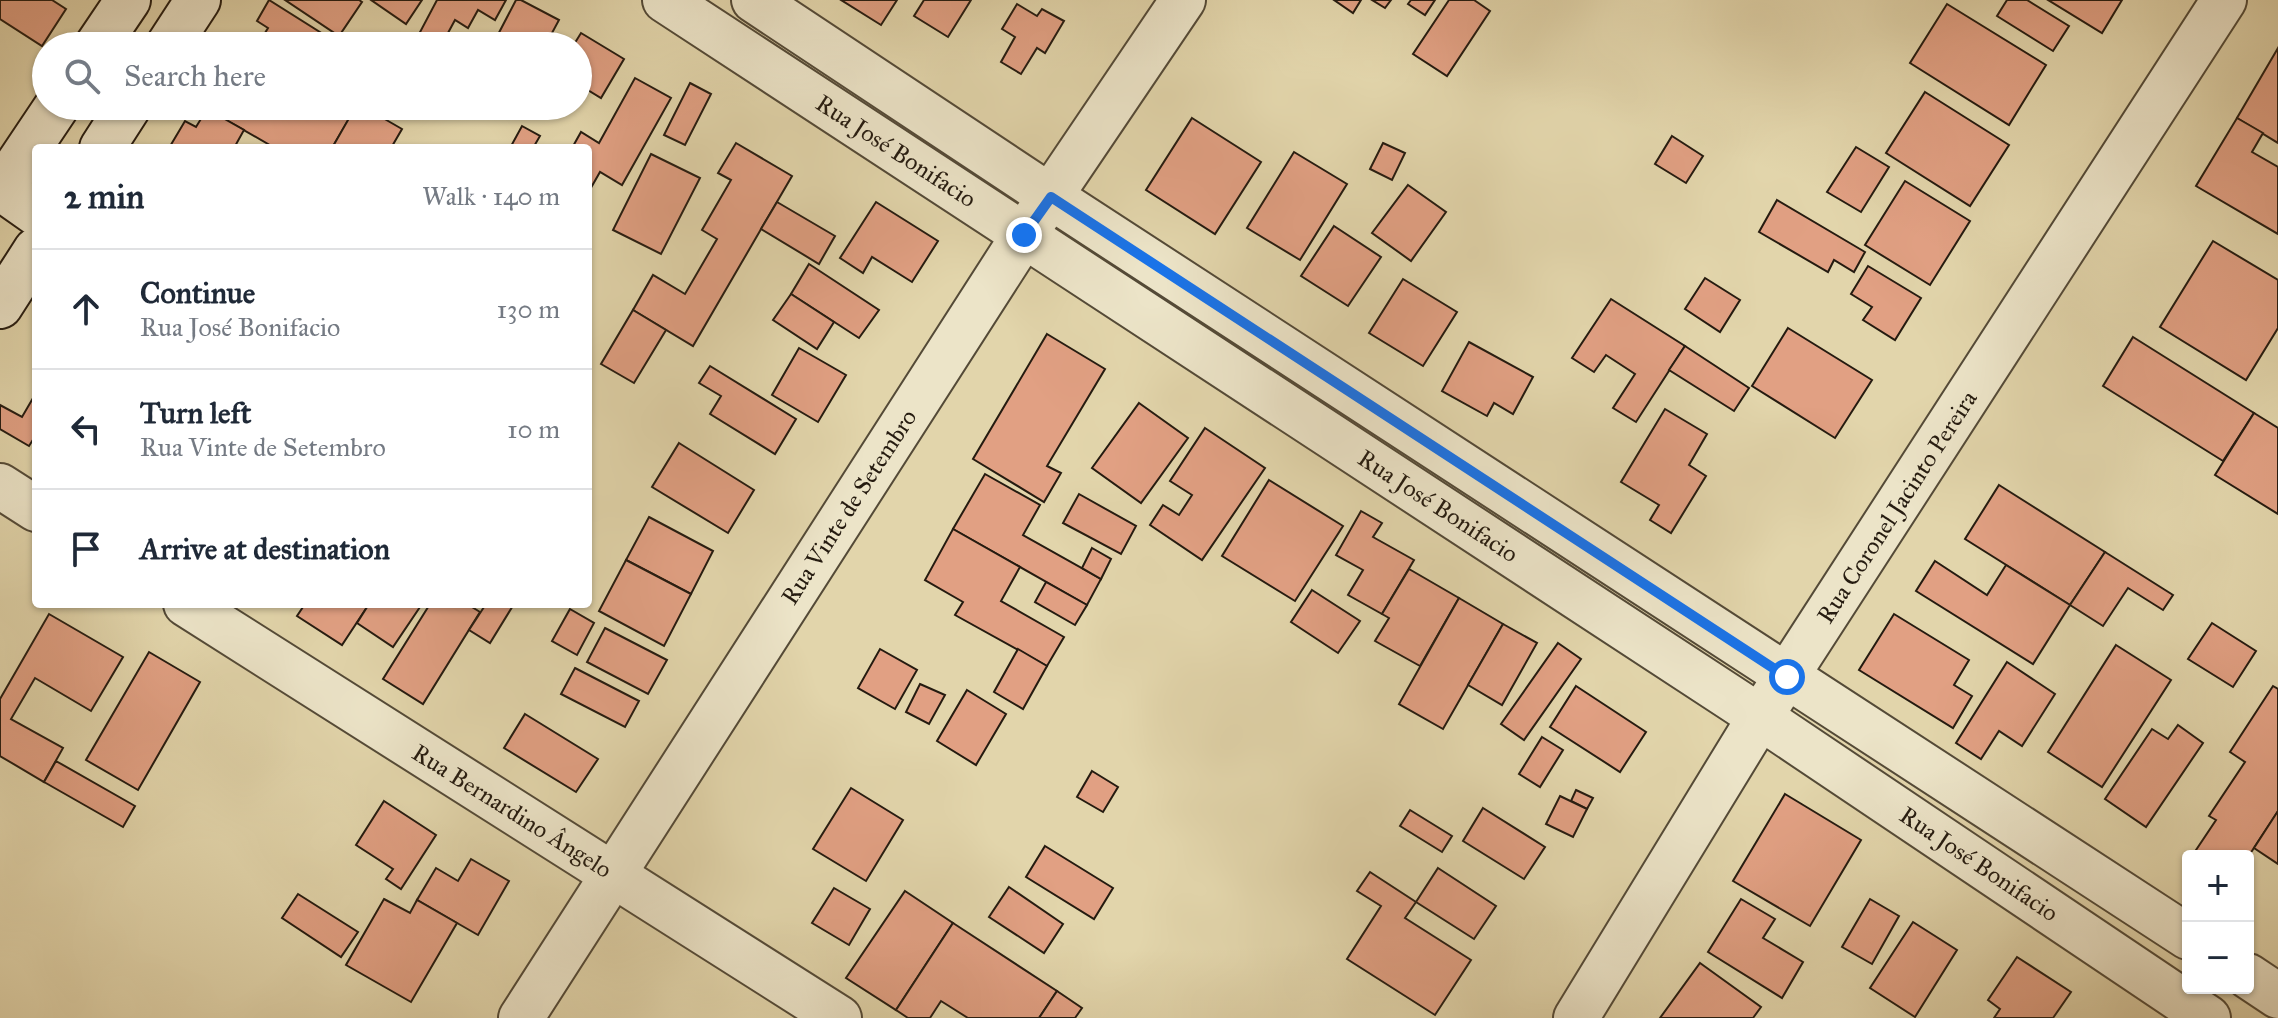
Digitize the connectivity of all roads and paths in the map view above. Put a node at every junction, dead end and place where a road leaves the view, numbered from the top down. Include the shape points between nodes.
1 (128, 0) edge
2 (198, 0) edge
3 (665, 0) edge
4 (754, 0) edge
5 (1183, 0) edge
6 (2224, 0) edge
7 (106, 32) edge
8 (177, 32) edge
9 (50, 120) edge
10 (120, 120) edge
11 (39, 144) edge
12 (105, 144) edge
13 (32, 158) edge
14 (1051, 197) junction
15 (13, 198) edge
16 (1024, 235) junction
17 (32, 256) edge
18 (0, 306) edge
19 (0, 486) edge
20 (32, 506) edge
21 (192, 608) edge
22 (1787, 677) junction
23 (1760, 717) junction
24 (612, 875) junction
25 (2182, 933) edge
26 (2254, 980) edge
27 (2278, 996) edge
28 (521, 1018) edge
29 (839, 1018) edge
30 (1576, 1018) edge
31 (2208, 1018) edge

1 - 7 street
2 - 8 street
3 - 16 street, Rua José Bonifacio
4 - 14 street, Rua José Bonifacio
5 - 14 street, Rua Vinte de Setembro
6 - 22 street, Rua Coronel Jacinto Pereira
9 - 11 street
10 - 12 street
13 - 15 street
14 - 16 street, Rua Vinte de Setembro
14 - 22 street, Rua José Bonifacio
16 - 23 street, Rua José Bonifacio
16 - 24 street, Rua Vinte de Setembro
17 - 18 street
19 - 20 street
21 - 24 street, Rua Bernardino Ângelo
22 - 23 street, Rua Coronel Jacinto Pereira
22 - 25 street, Rua José Bonifacio
23 - 30 street, Rua Coronel Jacinto Pereira
23 - 31 street, Rua José Bonifacio
24 - 28 street, Rua Vinte de Setembro
24 - 29 street, Rua Bernardino Ângelo
26 - 27 street

